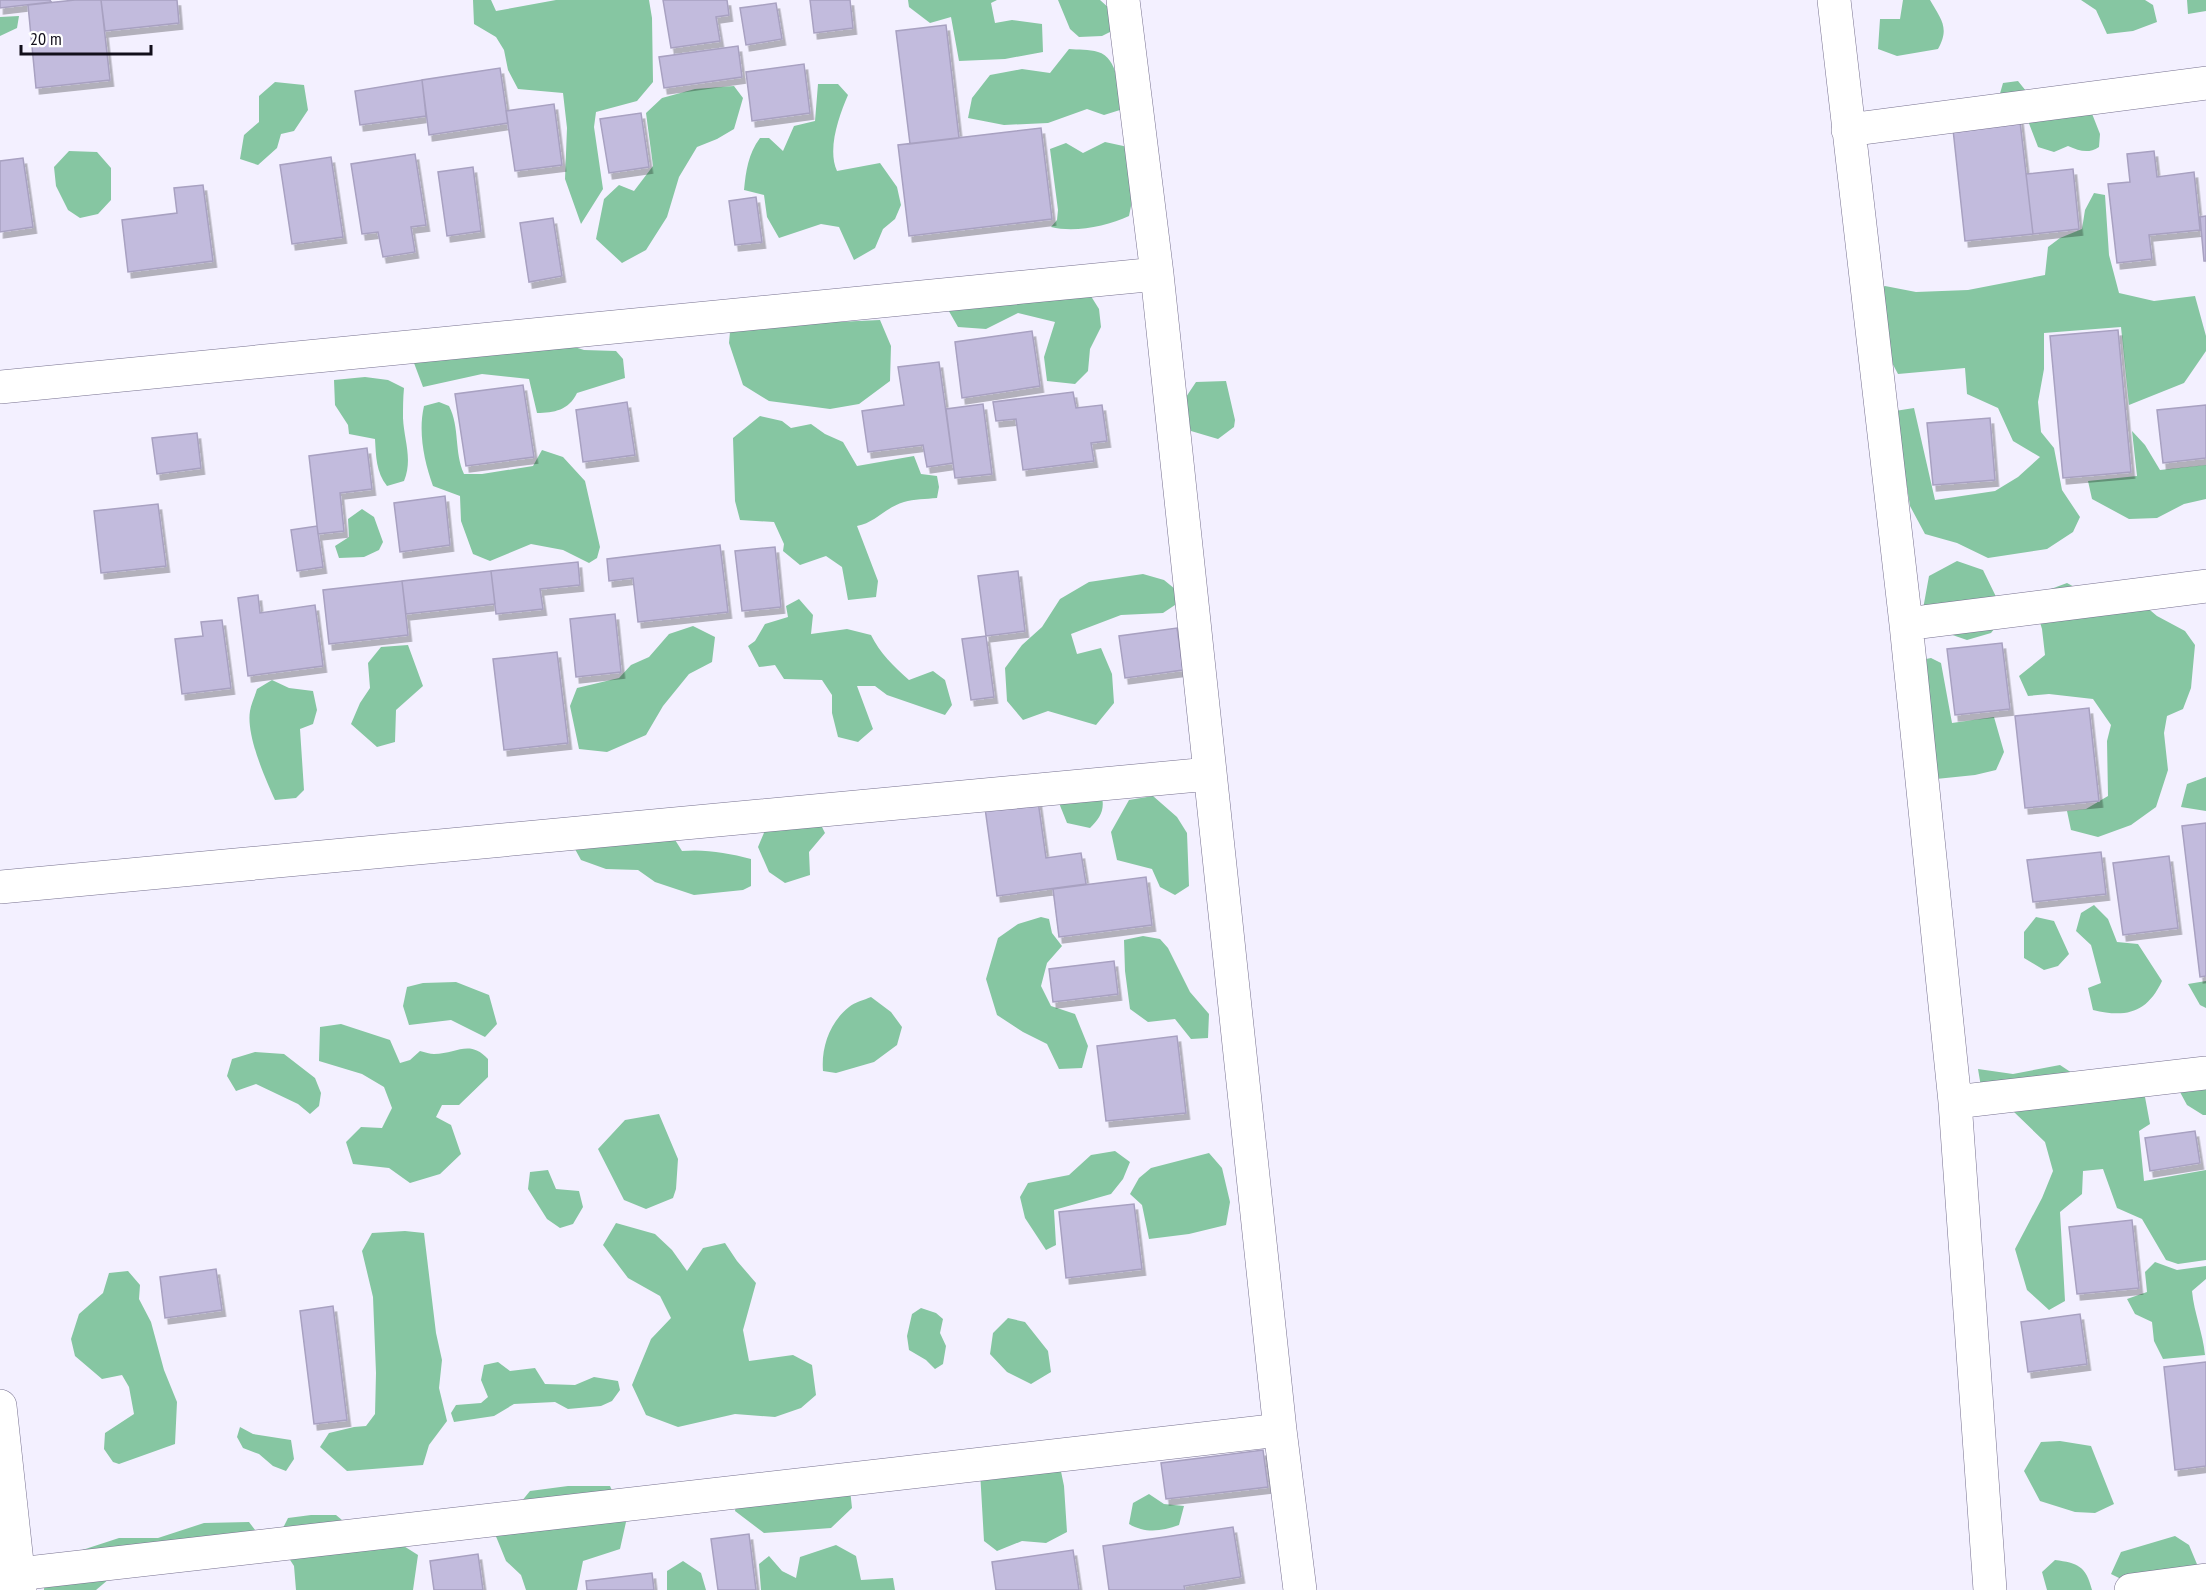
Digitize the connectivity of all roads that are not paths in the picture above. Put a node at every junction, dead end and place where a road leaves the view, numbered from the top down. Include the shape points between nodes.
1 (1122, 0) edge
2 (1834, 0) edge
3 (2206, 83) edge
4 (1848, 130) junction
5 (1157, 274) junction
6 (0, 387) edge
7 (2206, 586) edge
8 (1906, 624) junction
9 (1209, 774) junction
10 (0, 887) edge
11 (2206, 1073) edge
12 (1955, 1102) junction
13 (0, 1406) edge
14 (1280, 1430) junction
15 (13, 1580) edge
16 (2206, 1580) edge
17 (1300, 1590) edge
18 (1990, 1590) edge
19 (2131, 1590) edge

1 - 5 street
2 - 4 street
3 - 4 street
4 - 8 street
5 - 6 street
5 - 9 street
7 - 8 street
8 - 12 street
9 - 10 street
9 - 14 street
11 - 12 street
12 - 18 street
13 - 15 street
14 - 15 street
14 - 17 street
16 - 19 street

